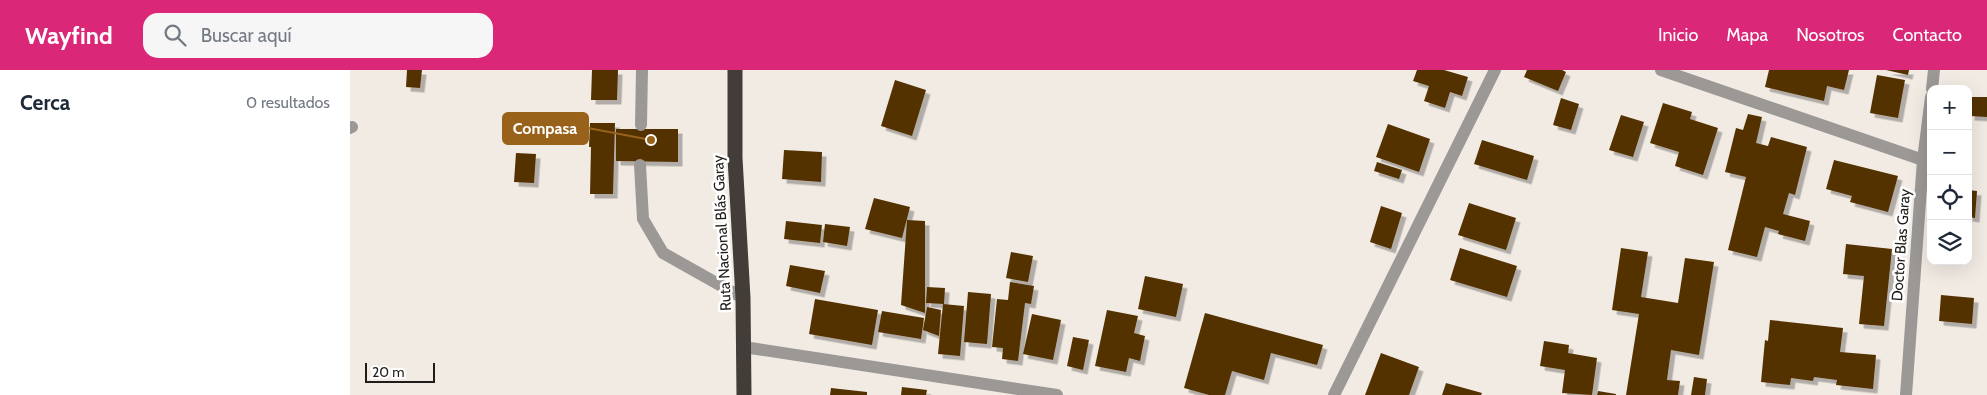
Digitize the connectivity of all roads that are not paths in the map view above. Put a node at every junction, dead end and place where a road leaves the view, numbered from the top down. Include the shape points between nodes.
1 (642, 70) edge
2 (735, 70) edge
3 (1495, 70) edge
4 (1661, 70) edge
5 (1934, 70) edge
6 (1932, 85) edge
7 (641, 125) dead end
8 (1927, 128) edge
9 (1923, 160) junction
10 (640, 165) dead end
11 (743, 298) junction
12 (744, 347) junction
13 (744, 395) edge
14 (1057, 395) edge
15 (1334, 395) edge
16 (1906, 395) edge

1 - 7 street
2 - 11 highway, Ruta Nacional Blás Garay via 735,158
3 - 15 street
4 - 9 street
5 - 6 street
8 - 9 street, Doctor Blas Garay
9 - 16 street, Doctor Blas Garay
10 - 11 street via 643,219 664,253
11 - 12 highway, Ruta Nacional Blás Garay
12 - 13 highway, Ruta Nacional Blás Garay
12 - 14 street

